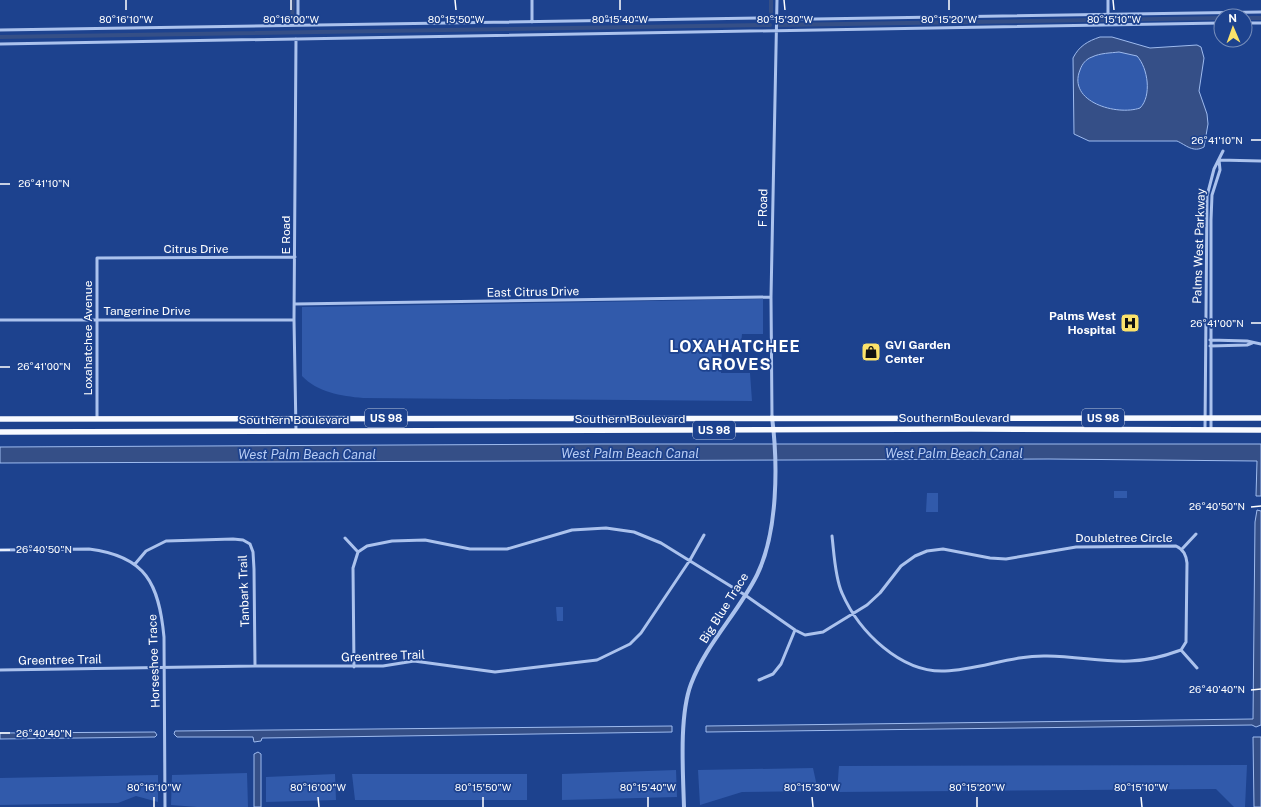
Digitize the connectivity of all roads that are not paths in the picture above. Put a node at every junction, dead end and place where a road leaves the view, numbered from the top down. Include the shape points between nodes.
1 (298, 0) edge
2 (532, 0) edge
3 (777, 0) edge
4 (1108, 0) edge
5 (1261, 12) edge
6 (1108, 14) junction
7 (777, 18) junction
8 (532, 22) junction
9 (1213, 23) edge
10 (298, 24) junction
11 (0, 30) edge
12 (775, 30) junction
13 (296, 39) junction
14 (0, 44) edge
15 (1223, 151) dead end
16 (1219, 160) junction
17 (1261, 161) edge
18 (295, 257) junction
19 (97, 258) joint
20 (771, 297) junction
21 (295, 304) junction
22 (0, 320) edge
23 (97, 320) junction
24 (294, 320) junction
25 (1210, 340) junction
26 (1252, 343) junction
27 (1261, 344) edge
28 (1210, 346) junction
29 (772, 417) junction
30 (1208, 418) junction
31 (1261, 418) edge
32 (0, 419) edge
33 (97, 419) junction
34 (296, 419) junction
35 (773, 430) junction
36 (1208, 430) junction
37 (1261, 430) edge
38 (296, 431) junction
39 (0, 432) edge
40 (1196, 534) dead end
41 (704, 535) dead end
42 (832, 536) dead end
43 (344, 538) dead end
44 (1182, 549) junction
45 (0, 550) edge
46 (358, 552) junction
47 (690, 560) junction
48 (135, 564) junction
49 (745, 595) junction
50 (854, 614) junction
51 (795, 630) junction
52 (1181, 650) junction
53 (255, 666) junction
54 (164, 667) junction
55 (354, 667) junction
56 (1197, 668) dead end
57 (0, 670) edge
58 (759, 680) dead end
59 (165, 807) edge
60 (684, 807) edge

1 - 10 street
2 - 8 street
3 - 7 street, F Road
4 - 6 street
5 - 6 street
6 - 7 street
7 - 8 street
7 - 12 street, F Road
8 - 10 street
9 - 12 street
10 - 11 street
12 - 13 street
12 - 20 street, F Road
13 - 14 street
13 - 18 street, E Road
15 - 16 street, Palms West Parkway
16 - 17 street
16 - 25 street, Palms West Parkway via 1220,170 1212,195
16 - 30 street, Palms West Parkway via 1207,196
18 - 19 street, Citrus Drive
18 - 21 street, E Road
19 - 23 street, Loxahatchee Avenue
20 - 21 street, East Citrus Drive
20 - 29 street, F Road
21 - 24 street, E Road
22 - 23 street, Tangerine Drive
23 - 24 street, Tangerine Drive
23 - 33 street, Loxahatchee Avenue
24 - 34 street, E Road
25 - 26 street
25 - 28 street, Palms West Parkway
26 - 27 street
26 - 28 street
28 - 30 street, Palms West Parkway
29 - 30 highway, Southern Boulevard / US 98
29 - 34 highway, Southern Boulevard / US 98
29 - 35 street, Big Blue Trace
30 - 31 highway, Southern Boulevard / US 98
30 - 36 street, Palms West Parkway
30 - 36 street, Palms West Parkway
32 - 33 highway, Southern Boulevard / US 98
33 - 34 highway, Southern Boulevard / US 98
34 - 38 street, E Road
35 - 36 highway, Southern Boulevard / US 98
35 - 38 highway, Southern Boulevard / US 98
35 - 49 street, Big Blue Trace via 775,471 768,544 757,576
36 - 37 highway, Southern Boulevard / US 98
38 - 39 highway, Southern Boulevard / US 98
40 - 44 street
41 - 47 street, Greentree Trail
42 - 50 street via 841,592
43 - 46 street
44 - 50 street, Doubletree Circle via 1170,546 1076,546 1006,558 988,558 943,549 927,551 901,566 880,593
44 - 52 street, Doubletree Circle via 1187,563 1187,638
45 - 48 street, Horseshoe Trace via 90,549 120,556
46 - 47 street via 367,546 425,540 470,549 506,549 572,530 606,528 634,532 661,543
46 - 55 street via 353,568
47 - 49 street
47 - 55 street, Greentree Trail via 641,633 630,644 597,660 495,672 414,661
48 - 53 street, Tanbark Trail via 146,551 166,541 233,539 250,544 254,569
48 - 54 street, Horseshoe Trace via 152,582 162,610
49 - 51 street
49 - 60 street, Big Blue Trace via 699,666 686,700
50 - 51 street, Doubletree Circle via 823,632 805,635
50 - 52 street via 881,647 908,665 944,672 1017,657 1047,656 1141,662
51 - 58 street via 781,664 773,674
52 - 56 street
53 - 54 street, Greentree Trail
53 - 55 street, Greentree Trail
54 - 57 street, Greentree Trail
54 - 59 street, Horseshoe Trace

